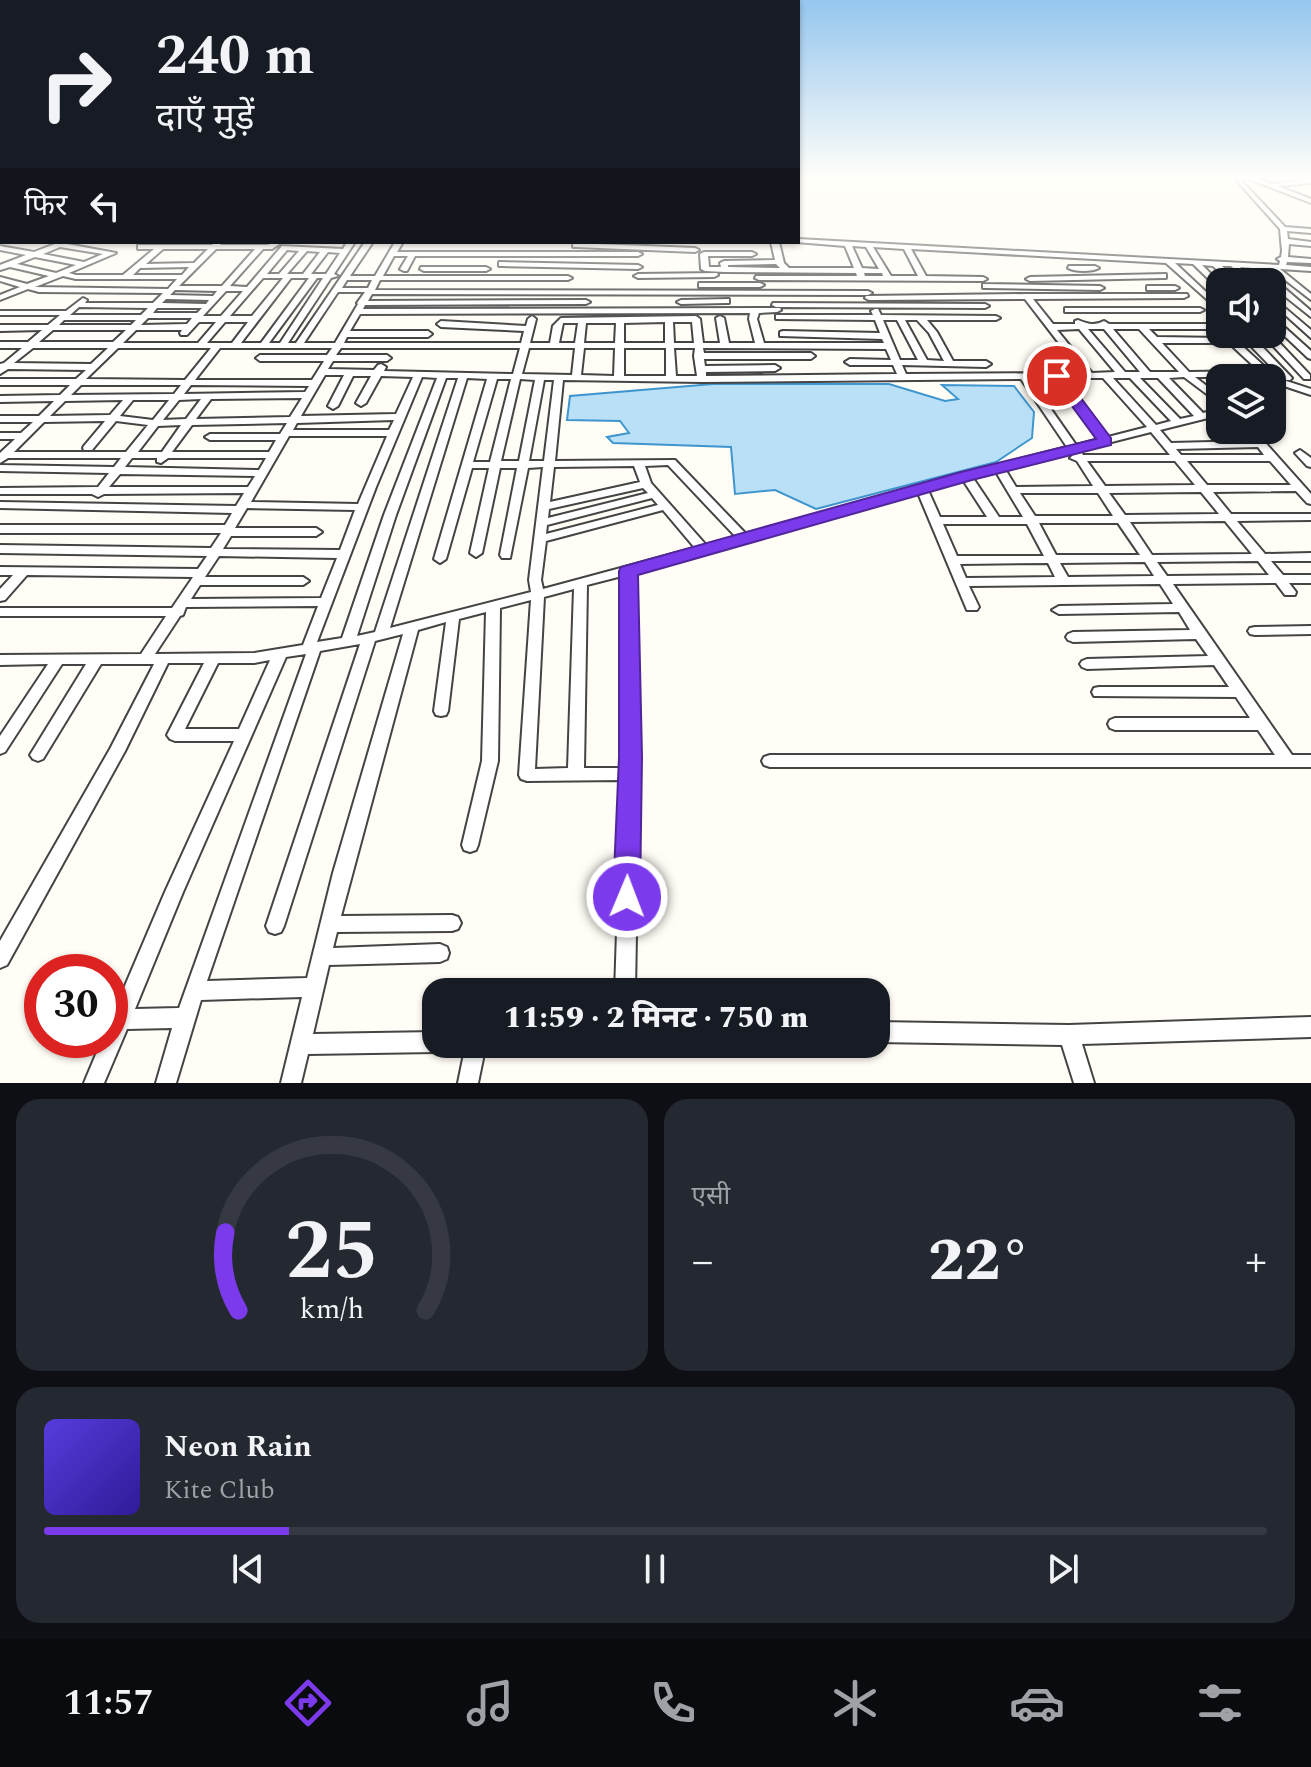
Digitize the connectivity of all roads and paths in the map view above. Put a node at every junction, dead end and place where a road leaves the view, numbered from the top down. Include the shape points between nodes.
1 (1277, 229) edge
2 (1280, 229) edge
3 (1284, 234) junction
4 (1311, 234) edge
5 (800, 241) edge
6 (847, 243) junction
7 (60, 244) edge
8 (68, 244) edge
9 (276, 244) edge
10 (322, 244) edge
11 (368, 244) edge
12 (398, 244) edge
13 (413, 244) edge
14 (431, 244) edge
15 (443, 244) edge
16 (461, 244) edge
17 (490, 244) edge
18 (776, 244) edge
19 (868, 244) junction
20 (1311, 244) edge
21 (165, 245) edge
22 (216, 245) edge
23 (257, 246) edge
24 (349, 246) edge
25 (906, 246) junction
26 (141, 247) dead end
27 (525, 247) dead end
28 (0, 248) edge
29 (304, 250) junction
30 (695, 250) dead end
31 (325, 251) junction
32 (574, 252) edge
33 (1032, 253) junction
34 (1311, 253) edge
35 (34, 254) junction
36 (391, 254) junction
37 (410, 254) junction
38 (1063, 254) junction
39 (149, 255) junction
40 (205, 255) junction
41 (454, 255) junction
42 (484, 255) junction
43 (505, 255) junction
44 (429, 259) junction
45 (1146, 260) junction
46 (1281, 260) junction
47 (1168, 261) junction
48 (1311, 261) edge
49 (473, 262) dead end
50 (780, 262) junction
51 (1195, 262) junction
52 (85, 264) junction
53 (1216, 264) junction
54 (3, 265) edge
55 (196, 265) junction
56 (638, 265) edge
57 (1234, 265) junction
58 (138, 266) junction
59 (1255, 267) junction
60 (1072, 268) junction
61 (1095, 268) dead end
62 (1220, 268) edge
63 (1237, 268) edge
64 (404, 269) dead end
65 (486, 269) dead end
66 (1299, 269) junction
67 (1311, 269) edge
68 (756, 270) junction
69 (789, 271) junction
70 (726, 273) junction
71 (1206, 273) edge
72 (59, 274) junction
73 (770, 275) junction
74 (860, 275) junction
75 (886, 275) junction
76 (285, 276) junction
77 (310, 276) junction
78 (328, 276) junction
79 (522, 276) junction
80 (1163, 276) junction
81 (126, 277) junction
82 (183, 277) junction
83 (258, 277) junction
84 (344, 277) junction
85 (232, 278) junction
86 (377, 278) junction
87 (1311, 278) edge
88 (0, 279) edge
89 (495, 279) junction
90 (923, 279) junction
91 (1027, 279) dead end
92 (1049, 279) junction
93 (1081, 279) junction
94 (32, 285) junction
95 (415, 285) junction
96 (567, 285) junction
97 (730, 285) junction
98 (1088, 288) junction
99 (1175, 288) junction
100 (0, 289) edge
101 (222, 289) junction
102 (247, 289) junction
103 (46, 290) junction
104 (95, 290) junction
105 (335, 290) junction
106 (110, 291) junction
107 (139, 291) junction
108 (370, 291) junction
109 (15, 292) junction
110 (168, 292) junction
111 (518, 292) junction
112 (1055, 292) junction
113 (1206, 295) edge
114 (1026, 296) junction
115 (37, 297) dead end
116 (0, 298) edge
117 (1311, 298) edge
118 (211, 301) junction
119 (238, 301) junction
120 (406, 303) junction
121 (491, 303) junction
122 (516, 303) junction
123 (1193, 304) junction
124 (29, 305) dead end
125 (78, 305) junction
126 (123, 305) junction
127 (154, 306) junction
128 (265, 306) junction
129 (293, 306) junction
130 (308, 306) junction
131 (325, 306) junction
132 (1206, 306) edge
133 (1072, 307) junction
134 (359, 308) junction
135 (874, 308) junction
136 (777, 309) junction
137 (1286, 309) edge
138 (755, 310) junction
139 (1092, 310) junction
140 (1309, 311) edge
141 (20, 312) junction
142 (1286, 312) edge
143 (0, 313) edge
144 (65, 315) junction
145 (144, 316) junction
146 (109, 317) junction
147 (198, 317) junction
148 (1206, 317) edge
149 (720, 318) dead end
150 (900, 318) junction
151 (920, 318) junction
152 (222, 319) junction
153 (255, 319) junction
154 (620, 320) junction
155 (669, 320) junction
156 (8, 321) dead end
157 (582, 322) dead end
158 (441, 324) dead end
159 (133, 327) junction
160 (189, 327) junction
161 (1052, 327) junction
162 (1082, 327) junction
163 (1107, 327) junction
164 (1142, 327) junction
165 (0, 328) edge
166 (50, 328) junction
167 (528, 332) junction
168 (1206, 332) edge
169 (1286, 332) edge
170 (428, 334) dead end
171 (1206, 335) edge
172 (1311, 335) edge
173 (885, 336) junction
174 (39, 337) junction
175 (340, 339) junction
176 (554, 340) junction
177 (581, 340) junction
178 (784, 340) junction
179 (1155, 340) junction
180 (119, 341) junction
181 (174, 344) junction
182 (201, 344) junction
183 (219, 344) junction
184 (235, 344) junction
185 (264, 344) junction
186 (283, 344) junction
187 (299, 344) junction
188 (395, 344) junction
189 (620, 344) junction
190 (669, 344) junction
191 (696, 344) junction
192 (725, 344) junction
193 (765, 344) junction
194 (0, 345) edge
195 (29, 345) junction
196 (890, 346) junction
197 (1239, 348) edge
198 (1258, 348) edge
199 (1280, 348) edge
200 (19, 354) junction
201 (0, 355) edge
202 (698, 356) junction
203 (811, 356) dead end
204 (1311, 356) edge
205 (772, 357) junction
206 (260, 358) dead end
207 (329, 358) junction
208 (387, 358) junction
209 (850, 362) dead end
210 (896, 362) junction
211 (924, 364) junction
212 (950, 364) junction
213 (986, 364) dead end
214 (1257, 364) edge
215 (93, 367) junction
216 (2, 368) edge
217 (350, 372) junction
218 (378, 373) junction
219 (419, 373) junction
220 (443, 374) junction
221 (464, 374) junction
222 (701, 374) junction
223 (776, 374) junction
224 (493, 375) junction
225 (517, 375) junction
226 (1089, 375) junction
227 (1105, 375) junction
228 (1057, 376) junction
229 (1128, 376) junction
230 (1148, 376) junction
231 (1162, 376) junction
232 (1309, 376) edge
233 (318, 377) junction
234 (540, 377) junction
235 (1189, 377) junction
236 (1206, 377) edge
237 (559, 378) junction
238 (576, 378) junction
239 (671, 378) junction
240 (903, 378) junction
241 (1025, 378) junction
242 (1287, 378) joint
243 (619, 379) junction
244 (79, 381) junction
245 (0, 382) edge
246 (188, 382) junction
247 (1286, 383) edge
248 (1206, 390) edge
249 (1311, 392) edge
250 (209, 395) junction
251 (308, 395) junction
252 (177, 397) junction
253 (62, 398) junction
254 (0, 399) edge
255 (129, 399) junction
256 (361, 403) dead end
257 (333, 406) dead end
258 (1206, 416) edge
259 (399, 417) junction
260 (1201, 417) junction
261 (42, 418) junction
262 (114, 418) junction
263 (0, 419) edge
264 (294, 419) junction
265 (189, 420) junction
266 (156, 423) junction
267 (1178, 423) junction
268 (1154, 429) junction
269 (392, 433) junction
270 (284, 435) junction
271 (0, 436) edge
272 (24, 436) junction
273 (210, 437) dead end
274 (1106, 441) junction
275 (1260, 444) joint
276 (1168, 446) junction
277 (88, 448) dead end
278 (1300, 453) dead end
279 (1076, 454) junction
280 (130, 455) junction
281 (164, 455) junction
282 (273, 455) junction
283 (2, 457) edge
284 (1177, 458) junction
285 (1272, 458) junction
286 (638, 463) junction
287 (1311, 464) edge
288 (467, 465) junction
289 (495, 465) junction
290 (524, 465) junction
291 (549, 465) junction
292 (0, 468) edge
293 (999, 468) junction
294 (117, 471) junction
295 (152, 472) junction
296 (262, 473) junction
297 (966, 476) junction
298 (646, 484) junction
299 (1202, 488) junction
300 (922, 489) junction
301 (102, 490) junction
302 (252, 490) junction
303 (1013, 490) junction
304 (1102, 490) junction
305 (0, 491) edge
306 (656, 494) junction
307 (1306, 494) edge
308 (0, 505) edge
309 (89, 506) junction
310 (666, 506) junction
311 (241, 507) junction
312 (362, 507) junction
313 (544, 507) junction
314 (1311, 517) edge
315 (1121, 518) junction
316 (1227, 518) junction
317 (995, 520) junction
318 (1031, 520) junction
319 (936, 521) junction
320 (542, 523) junction
321 (0, 529) edge
322 (227, 531) junction
323 (316, 532) dead end
324 (540, 539) junction
325 (744, 539) junction
326 (0, 549) edge
327 (703, 550) junction
328 (476, 553) dead end
329 (214, 554) junction
330 (344, 554) junction
331 (506, 555) dead end
332 (1147, 556) junction
333 (1311, 557) edge
334 (1259, 558) junction
335 (440, 559) dead end
336 (1051, 559) junction
337 (952, 560) junction
338 (0, 571) edge
339 (628, 571) junction
340 (22, 573) junction
341 (199, 577) junction
342 (1311, 579) edge
343 (1280, 580) junction
344 (303, 581) dead end
345 (962, 582) junction
346 (1064, 582) junction
347 (1165, 582) junction
348 (581, 583) junction
349 (1290, 592) dead end
350 (538, 594) junction
351 (0, 597) edge
352 (325, 602) junction
353 (493, 607) junction
354 (972, 607) dead end
355 (180, 608) junction
356 (1182, 608) junction
357 (1059, 610) dead end
358 (0, 612) edge
359 (453, 617) junction
360 (412, 627) junction
361 (1311, 630) edge
362 (1255, 631) dead end
363 (1201, 634) junction
364 (375, 636) junction
365 (1073, 637) dead end
366 (348, 641) junction
367 (312, 648) junction
368 (280, 654) junction
369 (213, 659) junction
370 (0, 660) edge
371 (58, 660) junction
372 (96, 660) junction
373 (144, 660) junction
374 (163, 660) junction
375 (1218, 660) junction
376 (1087, 664) dead end
377 (1099, 692) dead end
378 (1241, 692) junction
379 (441, 711) dead end
380 (1115, 724) dead end
381 (1262, 724) junction
382 (244, 735) junction
383 (0, 748) edge
384 (38, 755) dead end
385 (770, 761) dead end
386 (1311, 761) edge
387 (1288, 762) junction
388 (630, 774) junction
389 (576, 776) junction
390 (470, 845) dead end
391 (452, 923) dead end
392 (330, 924) junction
393 (275, 926) dead end
394 (440, 953) dead end
395 (322, 957) junction
396 (0, 959) edge
397 (625, 978) edge
398 (315, 987) junction
399 (196, 991) junction
400 (128, 1003) edge
401 (185, 1018) junction
402 (128, 1019) edge
403 (1311, 1027) edge
404 (890, 1032) edge
405 (1069, 1035) junction
406 (422, 1042) edge
407 (301, 1044) junction
408 (105, 1058) edge
409 (473, 1058) edge
410 (94, 1083) edge
411 (166, 1083) edge
412 (291, 1083) edge
413 (468, 1083) edge
414 (1084, 1083) edge

1 - 46 street
2 - 3 street
3 - 4 street
3 - 20 street
3 - 46 street
5 - 6 street
6 - 19 street
6 - 74 street
7 - 35 street
8 - 52 street via 112,253
9 - 23 street
10 - 24 street
11 - 84 street
12 - 36 street
13 - 37 street
14 - 44 street
15 - 44 street
16 - 41 street
17 - 42 street
18 - 50 street
19 - 25 street
19 - 75 street
21 - 22 street
21 - 26 street
21 - 39 street
22 - 23 street
22 - 40 street
23 - 85 street
24 - 31 street
24 - 78 street
25 - 33 street
25 - 90 street
27 - 32 street
28 - 35 street
29 - 31 street
29 - 76 street
29 - 83 street via 285,248
30 - 56 street
31 - 77 street
32 - 43 street
32 - 56 street
32 - 56 street
32 - 89 street
32 - 96 street
33 - 38 street
33 - 92 street
34 - 46 street
35 - 52 street
35 - 54 street
36 - 37 street
36 - 86 street
37 - 44 street
37 - 64 street
38 - 45 street
38 - 60 street
39 - 40 street
39 - 58 street
40 - 55 street
41 - 42 street
41 - 44 street
42 - 43 street
43 - 89 street
44 - 49 street
44 - 65 street
44 - 95 street
45 - 47 street
45 - 80 street
46 - 48 street
46 - 59 street
46 - 66 street
46 - 117 street
47 - 51 street
47 - 113 street
50 - 68 street
50 - 69 street
51 - 53 street
51 - 71 street
52 - 72 street
53 - 57 street
53 - 62 street
54 - 72 street
55 - 58 street
55 - 82 street
56 - 68 street
56 - 70 street
56 - 96 street
56 - 97 street
57 - 59 street
57 - 63 street
58 - 81 street
59 - 140 street
60 - 61 street
60 - 93 street
66 - 67 street
66 - 87 street
68 - 70 street
68 - 70 street via 704,254 705,269
68 - 73 street
68 - 97 street
68 - 136 street
69 - 73 street
69 - 74 street
70 - 97 street
72 - 81 street
72 - 94 street
73 - 74 street
73 - 136 street
74 - 75 street
74 - 135 street
75 - 90 street
76 - 77 street
76 - 83 street
76 - 128 street
77 - 78 street
77 - 129 street
78 - 84 street
78 - 130 street
79 - 89 street
79 - 96 street
79 - 111 street
80 - 93 street
80 - 99 street
81 - 82 street
81 - 106 street
82 - 110 street
83 - 85 street
83 - 102 street
84 - 86 street
84 - 105 street
85 - 101 street
86 - 95 street
86 - 108 street
88 - 94 street
89 - 95 street
89 - 95 street
89 - 111 street
89 - 121 street
90 - 112 street
91 - 92 street
92 - 93 street
92 - 112 street
93 - 98 street
94 - 103 street
94 - 109 street
95 - 108 street
95 - 120 street
96 - 111 street
98 - 99 street
98 - 112 street
99 - 123 street
100 - 109 street
101 - 102 street
101 - 110 street
101 - 118 street
102 - 119 street
103 - 104 street
103 - 115 street
104 - 106 street
104 - 125 street
105 - 108 street
105 - 131 street
106 - 107 street
107 - 110 street
107 - 126 street
108 - 134 street
109 - 116 street
110 - 118 street
110 - 127 street
111 - 122 street
112 - 114 street
112 - 123 street
112 - 133 street
114 - 135 street
114 - 161 street
118 - 119 street
118 - 127 street
118 - 147 street
119 - 152 street
120 - 121 street
120 - 134 street
121 - 122 street
122 - 136 street
123 - 132 street
123 - 133 street
123 - 139 street
123 - 148 street
124 - 141 street
125 - 126 street
125 - 144 street
126 - 127 street
126 - 146 street
127 - 145 street
128 - 129 street
128 - 153 street
129 - 130 street
129 - 185 street
130 - 131 street
130 - 186 street
131 - 187 street
133 - 139 street
133 - 162 street
134 - 138 street
134 - 175 street
135 - 136 street
135 - 136 street
135 - 150 street
135 - 151 street via 990,312
135 - 173 street
136 - 138 street
136 - 178 street
137 - 140 street
138 - 193 street via 753,319
139 - 163 street
141 - 143 street
141 - 144 street
141 - 156 street
142 - 172 street
144 - 146 street
144 - 166 street
145 - 146 street
145 - 147 street
145 - 159 street
147 - 152 street
147 - 160 street
149 - 192 street
150 - 151 street
150 - 211 street
151 - 212 street
152 - 153 street
152 - 182 street
153 - 184 street
154 - 155 street
154 - 176 street via 561,321
154 - 189 street
155 - 190 street
155 - 191 street via 696,319
157 - 177 street
158 - 167 street
159 - 160 street
159 - 166 street
159 - 180 street
160 - 181 street
161 - 162 street
161 - 226 street
162 - 163 street
162 - 229 street
163 - 164 street
163 - 230 street
164 - 168 street
164 - 179 street
165 - 166 street
166 - 174 street
167 - 176 street
167 - 188 street
167 - 225 street
169 - 204 street
170 - 175 street
171 - 179 street
173 - 178 street
173 - 196 street
174 - 180 street
174 - 195 street
175 - 187 street
175 - 188 street
175 - 207 street
176 - 177 street
177 - 189 street
177 - 238 street
178 - 193 street
178 - 196 street
179 - 235 street
180 - 181 street
180 - 195 street
180 - 215 street
181 - 182 street
182 - 183 street
183 - 184 street
183 - 246 street
184 - 185 street
185 - 186 street
186 - 187 street
188 - 208 street
189 - 190 street
189 - 243 street
190 - 191 street
190 - 239 street
191 - 192 street
191 - 202 street
192 - 193 street
193 - 205 street
194 - 195 street
195 - 200 street
196 - 210 street
197 - 214 street
198 - 242 street
199 - 232 street
200 - 201 street
200 - 216 street
202 - 205 street
202 - 222 street
203 - 205 street
205 - 223 street
206 - 207 street
207 - 208 street
207 - 233 street
208 - 218 street
209 - 210 street
210 - 211 street
210 - 240 street
211 - 212 street
212 - 213 street
215 - 216 street
215 - 244 street
217 - 218 street
217 - 233 street
217 - 257 street
218 - 219 street
218 - 256 street
219 - 220 street
219 - 259 street
220 - 221 street
220 - 366 street
221 - 224 street
221 - 364 street
222 - 223 street
222 - 239 street
223 - 240 street
224 - 225 street
224 - 288 street
225 - 234 street
225 - 289 street
226 - 227 street
226 - 228 street
227 - 229 street
227 - 268 street
228 - 241 street
228 - 274 street
229 - 230 street
229 - 267 street
230 - 231 street
231 - 235 street
231 - 260 street
232 - 242 street
233 - 246 street
233 - 251 street
234 - 237 street
234 - 290 street
235 - 236 street
235 - 248 street
237 - 238 street
237 - 291 street
238 - 243 street
239 - 243 street
240 - 241 street
241 - 279 street
244 - 245 street
244 - 246 street
244 - 253 street
246 - 252 street
247 - 249 street
250 - 251 street
250 - 252 street
250 - 265 street
251 - 264 street
252 - 255 street
252 - 266 street
253 - 254 street
253 - 255 street
253 - 261 street
255 - 262 street
258 - 260 street
259 - 264 street
259 - 269 street
260 - 267 street
261 - 262 street
261 - 263 street
261 - 272 street
262 - 266 street
262 - 277 street
264 - 265 street
264 - 270 street
265 - 266 street
265 - 281 street
266 - 280 street
267 - 268 street
268 - 274 street
268 - 276 street
269 - 270 street
269 - 312 street
270 - 273 street
270 - 282 street
271 - 272 street
272 - 283 street
274 - 279 street
275 - 276 street
275 - 285 street
276 - 284 street
278 - 287 street
279 - 284 street
279 - 293 street
279 - 304 street
280 - 281 street
280 - 283 street
280 - 294 street
281 - 282 street
281 - 295 street
282 - 296 street
284 - 285 street
284 - 299 street
285 - 307 street
286 - 291 street
286 - 298 street
286 - 325 street via 671,462
288 - 289 street
288 - 335 street
289 - 290 street
289 - 328 street
290 - 291 street
290 - 331 street
291 - 313 street
292 - 294 street
293 - 297 street
293 - 303 street
294 - 295 street
294 - 301 street
295 - 296 street
296 - 302 street
297 - 300 street
297 - 317 street
298 - 306 street
298 - 313 street
299 - 304 street
299 - 307 street
299 - 316 street
300 - 319 street
300 - 325 street
301 - 302 street
301 - 305 street
301 - 309 street
302 - 311 street
303 - 304 street
303 - 318 street
304 - 315 street
306 - 310 street
306 - 320 street
308 - 309 street
309 - 311 street
310 - 324 street
310 - 327 street
311 - 312 street
311 - 322 street
312 - 330 street
313 - 320 street
314 - 316 street
315 - 316 street
315 - 318 street
315 - 332 street
316 - 334 street
317 - 318 street
317 - 319 street
318 - 336 street
319 - 337 street
320 - 324 street
321 - 322 street
322 - 323 street
322 - 329 street
324 - 350 street
325 - 327 street
326 - 329 street
327 - 339 street
329 - 330 street
329 - 341 street
330 - 352 street
332 - 334 street
332 - 336 street
332 - 347 street
333 - 334 street
334 - 343 street
336 - 337 street
336 - 346 street
337 - 345 street
338 - 340 street
339 - 348 street
339 - 388 street
340 - 341 street
340 - 351 street
341 - 344 street
341 - 355 street
342 - 343 street
343 - 347 street
343 - 349 street
345 - 346 street
345 - 354 street
346 - 347 street
347 - 356 street
348 - 350 street
348 - 389 street
350 - 353 street
350 - 389 street via 527,775
352 - 355 street
352 - 367 street
353 - 359 street
353 - 390 street via 490,761
355 - 358 street
355 - 373 street
356 - 357 street
356 - 363 street
359 - 360 street
359 - 379 street
360 - 364 street
360 - 392 street
361 - 362 street
363 - 365 street
363 - 375 street
364 - 366 street
364 - 393 street
366 - 367 street
367 - 368 street
367 - 399 street
368 - 369 street
368 - 382 street
369 - 374 street
369 - 382 street via 175,735
370 - 371 street
371 - 372 street
371 - 383 street
372 - 373 street
372 - 384 street
373 - 374 street
374 - 396 street
375 - 376 street
375 - 378 street
377 - 378 street
378 - 381 street
380 - 381 street
381 - 387 street
382 - 400 street
385 - 387 street
386 - 387 street
388 - 389 street
388 - 397 street
391 - 392 street
392 - 395 street
394 - 395 street
395 - 398 street
398 - 399 street
398 - 407 street
399 - 401 street
401 - 402 street
401 - 411 street
403 - 405 street
404 - 405 street
405 - 414 street
406 - 407 street
407 - 412 street
408 - 410 street
409 - 413 street

